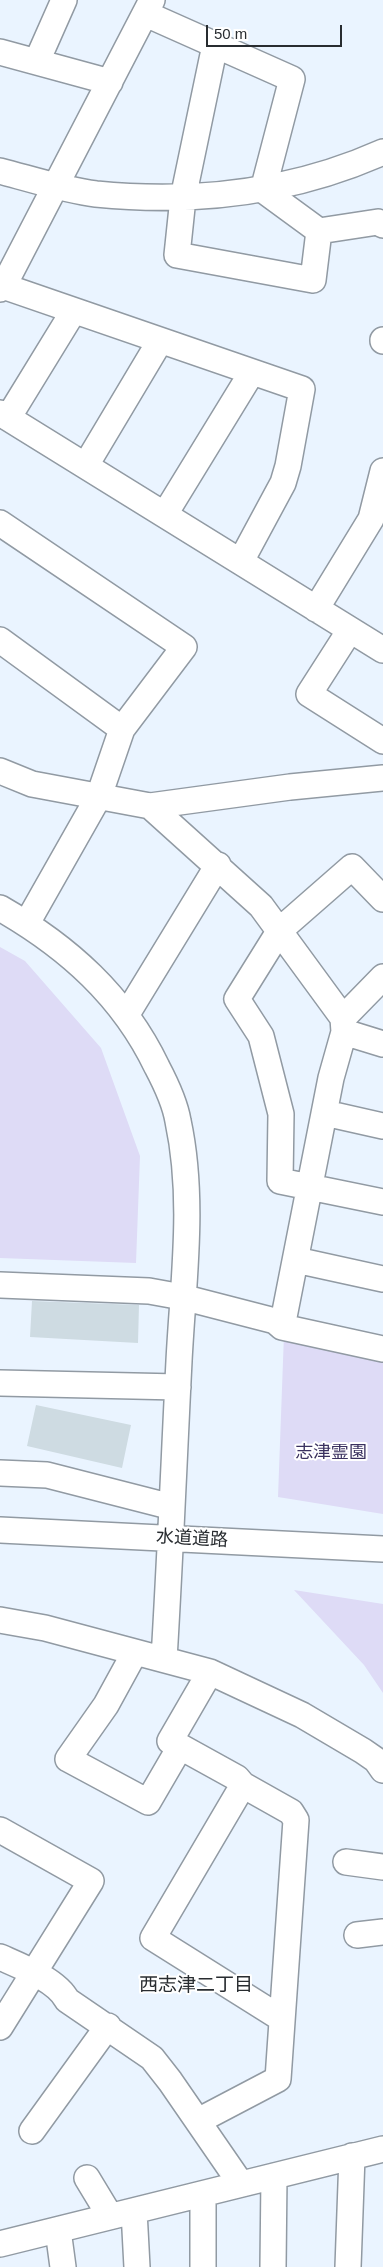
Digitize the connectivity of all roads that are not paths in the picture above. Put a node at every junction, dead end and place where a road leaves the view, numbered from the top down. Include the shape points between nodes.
1 (64, 0) edge
2 (149, 7) edge
3 (215, 45) junction
4 (0, 52) edge
5 (37, 61) junction
6 (110, 82) junction
7 (383, 152) edge
8 (0, 171) edge
9 (54, 185) junction
10 (263, 190) junction
11 (183, 198) junction
12 (381, 223) edge
13 (319, 231) junction
14 (1, 287) edge
15 (73, 312) junction
16 (160, 341) junction
17 (252, 372) junction
18 (4, 415) edge
19 (86, 465) junction
20 (383, 472) edge
21 (165, 514) junction
22 (0, 523) edge
23 (241, 561) junction
24 (316, 609) junction
25 (350, 630) junction
26 (0, 640) edge
27 (383, 650) edge
28 (122, 729) junction
29 (383, 741) edge
30 (0, 770) edge
31 (380, 777) edge
32 (99, 796) junction
33 (150, 806) junction
34 (218, 865) junction
35 (383, 899) edge
36 (0, 908) edge
37 (27, 923) junction
38 (280, 930) junction
39 (383, 977) edge
40 (374, 999) edge
41 (126, 1014) junction
42 (344, 1025) junction
43 (383, 1044) edge
44 (325, 1113) junction
45 (383, 1126) edge
46 (311, 1187) junction
47 (383, 1202) edge
48 (296, 1260) junction
49 (383, 1279) edge
50 (0, 1284) edge
51 (182, 1297) junction
52 (282, 1327) junction
53 (383, 1349) edge
54 (0, 1383) edge
55 (178, 1387) junction
56 (0, 1473) edge
57 (172, 1507) junction
58 (0, 1530) edge
59 (171, 1537) junction
60 (383, 1549) edge
61 (0, 1620) edge
62 (135, 1652) junction
63 (164, 1660) junction
64 (210, 1672) junction
65 (180, 1747) junction
66 (383, 1770) edge
67 (243, 1785) junction
68 (0, 1830) edge
69 (346, 1862) dead end
70 (383, 1867) edge
71 (383, 1932) edge
72 (356, 1935) dead end
73 (0, 1957) edge
74 (35, 1973) junction
75 (282, 2019) junction
76 (108, 2026) junction
77 (0, 2027) edge
78 (198, 2121) junction
79 (32, 2131) dead end
80 (383, 2149) edge
81 (352, 2156) junction
82 (274, 2176) junction
83 (87, 2178) dead end
84 (241, 2184) junction
85 (203, 2194) junction
86 (134, 2211) junction
87 (110, 2216) junction
88 (58, 2230) junction
89 (0, 2244) edge
90 (63, 2267) edge
91 (137, 2267) edge
92 (203, 2267) edge
93 (272, 2267) edge
94 (348, 2267) edge

1 - 5 street
2 - 3 street
2 - 6 street
3 - 10 street via 292,79
3 - 11 street
4 - 5 street
5 - 6 street
6 - 9 street
7 - 10 street via 357,164
8 - 9 street
9 - 11 street via 95,194
9 - 14 street
10 - 11 street
10 - 13 street
11 - 13 street via 178,255 313,280
12 - 13 street
14 - 15 street
15 - 16 street
15 - 18 street
16 - 17 street
16 - 19 street
17 - 21 street
17 - 23 street via 302,389 283,483
18 - 19 street
19 - 21 street
20 - 24 street via 372,519
21 - 23 street
22 - 28 street via 184,647
23 - 24 street
24 - 25 street
25 - 27 street
25 - 29 street via 309,694
26 - 28 street
28 - 32 street
30 - 32 street via 32,784
31 - 33 street
32 - 33 street
32 - 37 street
33 - 34 street
34 - 38 street via 261,906
34 - 41 street
35 - 38 street via 352,867
36 - 37 street
37 - 41 street via 84,966
38 - 42 street
38 - 46 street via 237,999 261,1036 281,1114 280,1181
39 - 40 street
40 - 42 street
41 - 51 street via 166,1084 178,1120 187,1204
42 - 43 street
42 - 44 street
44 - 45 street
44 - 46 street
46 - 47 street
46 - 48 street
48 - 49 street
48 - 52 street
50 - 51 street via 149,1292
51 - 52 street via 275,1320
51 - 55 street
52 - 53 street
54 - 55 street
55 - 57 street
56 - 57 street via 47,1476
57 - 59 street
58 - 59 street, 水道道路
59 - 60 street, 水道道路
59 - 63 street
61 - 62 street via 45,1628
62 - 63 street
62 - 65 street via 106,1705 68,1759 148,1802
63 - 64 street
64 - 65 street via 170,1741
64 - 66 street via 302,1715 362,1750
65 - 67 street via 237,1778
67 - 75 street via 291,1812 296,1820
67 - 75 street via 153,1938
68 - 74 street via 91,1881
69 - 70 street
71 - 72 street
73 - 74 street
74 - 76 street via 64,1992 67,2000
74 - 77 street
75 - 78 street via 278,2078
76 - 78 street via 152,2058
76 - 79 street
78 - 84 street
80 - 81 street
81 - 82 street
81 - 94 street
82 - 84 street
82 - 93 street
83 - 87 street
84 - 85 street
85 - 86 street
85 - 92 street
86 - 87 street
86 - 91 street
87 - 88 street
88 - 89 street
88 - 90 street

